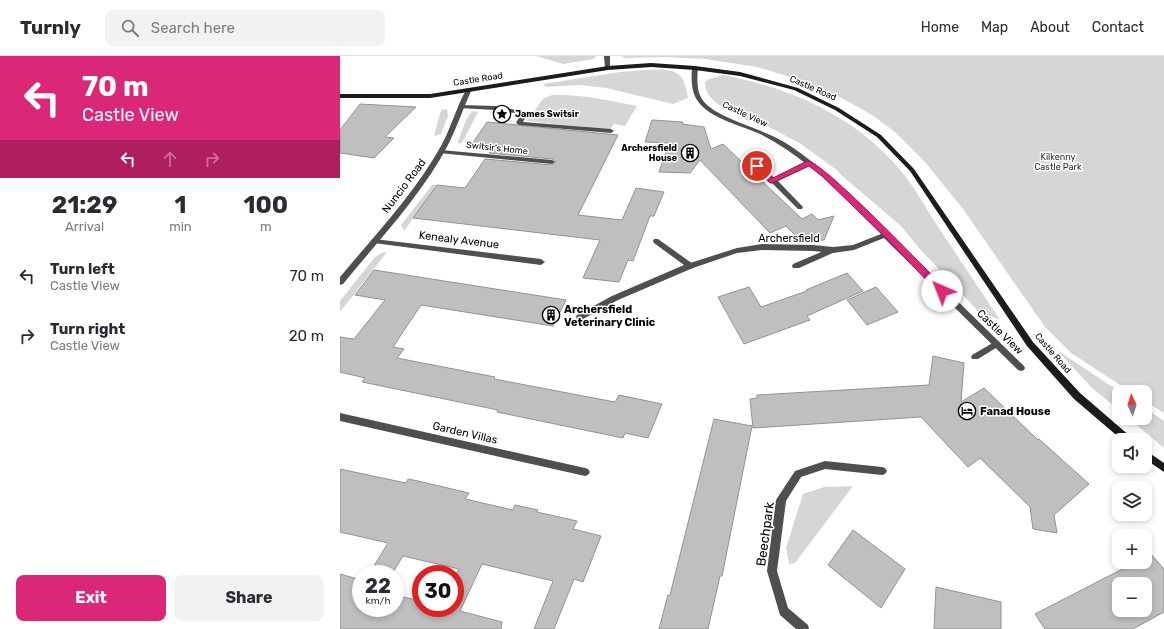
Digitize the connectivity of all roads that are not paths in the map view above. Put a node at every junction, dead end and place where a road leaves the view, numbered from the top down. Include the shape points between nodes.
1 (607, 56) edge
2 (608, 68) junction
3 (695, 68) junction
4 (468, 91) junction
5 (341, 97) edge
6 (461, 107) junction
7 (611, 131) dead end
8 (441, 152) junction
9 (750, 158) dead end
10 (552, 162) dead end
11 (809, 163) junction
12 (772, 181) junction
13 (800, 207) dead end
14 (887, 234) junction
15 (374, 241) junction
16 (656, 241) dead end
17 (833, 250) junction
18 (541, 262) dead end
19 (690, 266) junction
20 (796, 266) dead end
21 (340, 282) edge
22 (580, 317) dead end
23 (996, 344) junction
24 (975, 358) dead end
25 (1021, 368) dead end
26 (340, 417) edge
27 (1120, 433) edge
28 (1152, 459) edge
29 (1164, 468) edge
30 (882, 471) dead end
31 (585, 472) dead end
32 (804, 629) edge

1 - 2 street
2 - 3 main road, Castle Road via 652,65
2 - 4 main road, Castle Road
3 - 11 street, Castle View via 694,84 702,102 721,115 769,136
3 - 27 main road, Castle Road via 740,74 796,89 838,109 879,136 912,170 1030,344 1077,396
4 - 5 main road, Castle Road via 430,96
4 - 6 street, Nuncio Road
6 - 7 street via 495,108 525,113 520,123
6 - 8 street, Nuncio Road
8 - 10 street, Switsir's Home
8 - 15 street, Nuncio Road
9 - 12 street
11 - 12 street
11 - 14 street, Castle View
12 - 13 street
14 - 17 street, Archersfield via 854,247
14 - 23 street, Castle View
15 - 18 street, Kenealy Avenue
15 - 21 street, Nuncio Road
16 - 19 street
17 - 19 street, Archersfield via 762,248 736,251
17 - 20 street
19 - 22 street, Archersfield via 615,298
23 - 24 street
23 - 25 street, Castle View
26 - 31 street, Garden Villas
28 - 29 main road
30 - 32 street, Beechpark via 825,465 798,474 782,500 772,571 784,611

